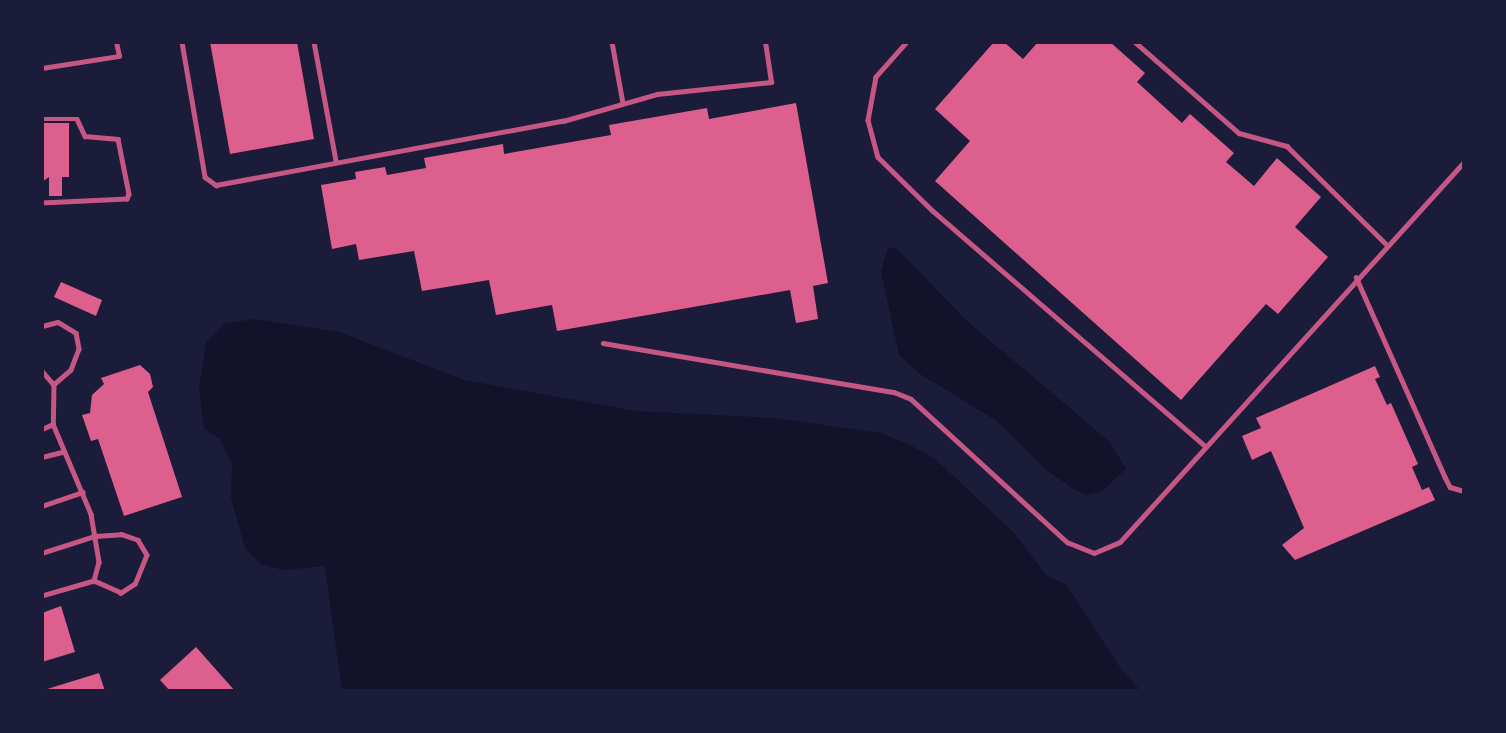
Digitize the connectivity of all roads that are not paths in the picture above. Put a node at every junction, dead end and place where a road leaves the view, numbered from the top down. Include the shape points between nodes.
1 (116, 42) edge
2 (182, 42) edge
3 (314, 42) edge
4 (612, 42) edge
5 (765, 42) edge
6 (906, 42) edge
7 (1135, 42) edge
8 (42, 68) edge
9 (623, 103) junction
10 (42, 119) edge
11 (336, 161) junction
12 (1464, 162) edge
13 (42, 203) edge
14 (1386, 245) junction
15 (1356, 277) junction
16 (42, 326) edge
17 (603, 343) dead end
18 (42, 371) edge
19 (54, 384) junction
20 (53, 424) junction
21 (42, 429) edge
22 (1205, 446) junction
23 (62, 452) junction
24 (42, 457) edge
25 (1464, 491) edge
26 (83, 492) junction
27 (42, 506) edge
28 (95, 536) junction
29 (42, 553) edge
30 (94, 581) junction
31 (42, 596) edge

1 - 8 lane via 118,56
2 - 11 lane via 205,177 216,185
3 - 11 lane
4 - 9 lane
5 - 9 lane via 771,82 665,93
6 - 22 lane via 876,77 868,120 878,157 933,211
7 - 14 lane via 1239,133 1287,146
9 - 11 lane via 563,121
10 - 13 lane via 77,120 85,136 118,139 129,194 127,199
12 - 14 lane
14 - 15 lane
15 - 22 lane
15 - 25 lane via 1450,487
16 - 19 lane via 58,322 76,333 78,341 71,370
17 - 22 lane via 894,392 911,399 1068,542 1094,553 1120,542
18 - 19 lane
19 - 20 lane
20 - 21 lane
20 - 23 lane
23 - 24 lane
23 - 26 lane
26 - 27 lane
26 - 28 lane
28 - 29 lane
28 - 30 lane via 99,562
28 - 30 lane via 121,534 138,540 147,555 135,583 121,593
30 - 31 lane

